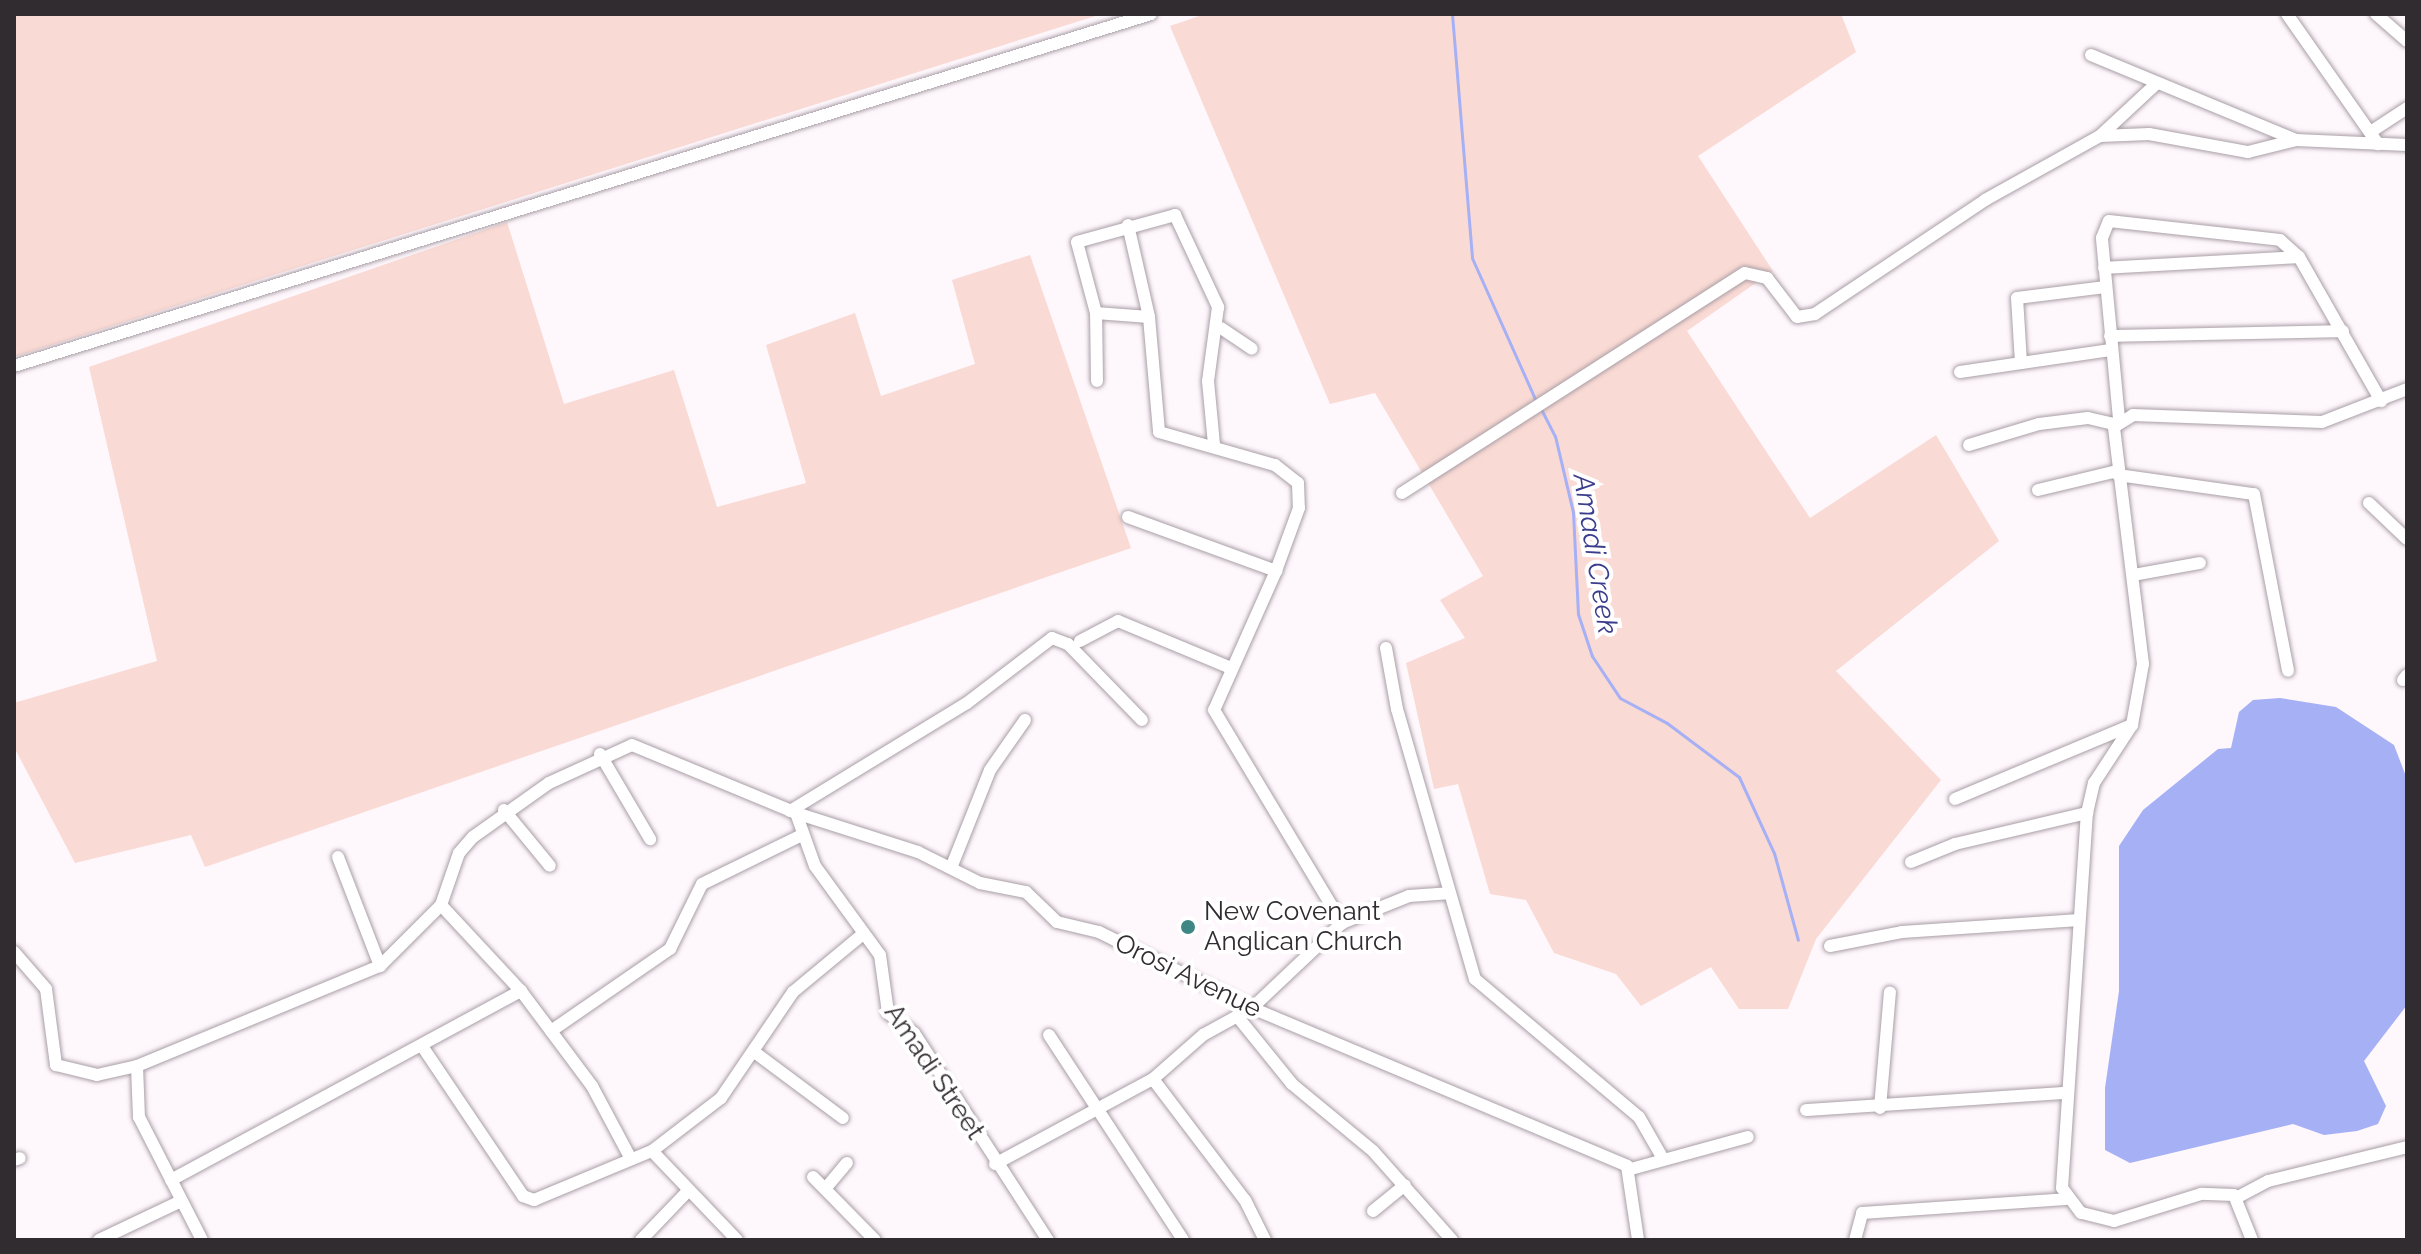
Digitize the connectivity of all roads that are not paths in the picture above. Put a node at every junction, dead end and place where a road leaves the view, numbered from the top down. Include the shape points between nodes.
1 (1151, 14) edge
2 (2287, 14) edge
3 (2376, 14) edge
4 (2407, 41) edge
5 (2091, 55) dead end
6 (2157, 83) junction
7 (2407, 108) edge
8 (2372, 131) junction
9 (2100, 136) junction
10 (2296, 140) junction
11 (2378, 144) junction
12 (2407, 145) edge
13 (1128, 225) junction
14 (2299, 257) junction
15 (2104, 268) junction
16 (2105, 287) junction
17 (1096, 313) junction
18 (1149, 317) junction
19 (1221, 328) junction
20 (2343, 331) junction
21 (2110, 336) junction
22 (1252, 349) dead end
23 (2110, 350) junction
24 (2021, 363) junction
25 (14, 366) edge
26 (1960, 372) dead end
27 (1097, 381) dead end
28 (2407, 389) edge
29 (2381, 401) junction
30 (2117, 421) junction
31 (1214, 445) junction
32 (1969, 445) dead end
33 (2117, 473) junction
34 (2038, 490) dead end
35 (1402, 493) dead end
36 (2369, 503) dead end
37 (1128, 517) dead end
38 (2407, 539) edge
39 (2200, 563) dead end
40 (1276, 571) junction
41 (2133, 575) junction
42 (1080, 641) dead end
43 (1386, 648) dead end
44 (1231, 668) junction
45 (2288, 671) dead end
46 (1025, 720) dead end
47 (1142, 720) dead end
48 (2132, 725) junction
49 (600, 754) junction
50 (1955, 799) dead end
51 (504, 810) junction
52 (793, 812) junction
53 (2087, 813) junction
54 (802, 835) junction
55 (650, 839) dead end
56 (338, 857) dead end
57 (1911, 862) dead end
58 (550, 866) dead end
59 (951, 868) junction
60 (1448, 893) junction
61 (441, 905) junction
62 (2076, 920) junction
63 (1342, 923) junction
64 (863, 934) junction
65 (1830, 946) dead end
66 (14, 952) edge
67 (380, 966) junction
68 (521, 991) junction
69 (1890, 992) dead end
70 (1252, 1008) junction
71 (1237, 1016) junction
72 (551, 1031) junction
73 (1049, 1035) dead end
74 (422, 1046) junction
75 (757, 1054) junction
76 (137, 1066) junction
77 (1153, 1079) junction
78 (2064, 1093) junction
79 (1099, 1108) junction
80 (1880, 1108) junction
81 (1806, 1110) dead end
82 (843, 1118) dead end
83 (1748, 1137) dead end
84 (2407, 1147) edge
85 (652, 1151) junction
86 (1662, 1157) junction
87 (631, 1159) junction
88 (847, 1163) dead end
89 (995, 1164) junction
90 (1631, 1169) junction
91 (813, 1177) dead end
92 (171, 1180) junction
93 (1405, 1185) junction
94 (825, 1189) junction
95 (689, 1190) junction
96 (2238, 1197) junction
97 (2066, 1199) junction
98 (181, 1201) junction
99 (1373, 1211) dead end
100 (99, 1240) edge
101 (202, 1240) edge
102 (641, 1240) edge
103 (737, 1240) edge
104 (875, 1240) edge
105 (1048, 1240) edge
106 (1183, 1240) edge
107 (1265, 1240) edge
108 (1452, 1240) edge
109 (1638, 1240) edge
110 (1855, 1240) edge
111 (2252, 1240) edge

1 - 25 street
2 - 8 street
3 - 4 street
5 - 6 street
6 - 9 street
6 - 10 street
7 - 8 street
8 - 11 street
9 - 10 street via 2149,134 2248,152
9 - 35 street via 1985,200 1815,314 1797,317 1767,278 1745,273
10 - 11 street
11 - 12 street
13 - 17 street via 1077,242
13 - 18 street
13 - 19 street via 1177,217 1212,285
14 - 15 street
14 - 15 street via 2269,235 2109,221 2102,231
14 - 20 street
15 - 16 street
16 - 21 street
16 - 24 street via 2017,298
17 - 18 street
17 - 27 street
18 - 31 street via 1159,432
19 - 22 street
19 - 31 street via 1208,381
20 - 21 street
20 - 29 street
21 - 23 street
23 - 24 street
23 - 30 street
24 - 26 street
28 - 29 street
29 - 30 street via 2322,422
30 - 32 street via 2088,418 2039,424
30 - 33 street
31 - 40 street via 1275,465 1298,483 1299,508
33 - 34 street
33 - 41 street
33 - 45 street via 2254,494
36 - 38 street
37 - 40 street
39 - 41 street
40 - 44 street
41 - 48 street via 2143,664
42 - 44 street via 1118,621
43 - 60 street
44 - 63 street via 1215,699 1216,719 1294,833
46 - 59 street via 990,770
47 - 52 street via 1068,644 1052,638 967,703
48 - 50 street
48 - 53 street via 2094,783
49 - 51 street
49 - 52 street, Orosi Avenue via 632,745
49 - 55 street
51 - 58 street
51 - 61 street via 459,853
52 - 54 street, Amadi Street
52 - 59 street, Orosi Avenue
53 - 57 street via 1955,844
53 - 62 street
54 - 64 street, Amadi Street
54 - 72 street via 702,884 670,949
56 - 67 street
59 - 70 street, Orosi Avenue via 1033,895 1057,922 1099,932
60 - 63 street via 1409,896
60 - 86 street via 1467,959 1485,992 1639,1117
61 - 67 street
61 - 68 street
62 - 65 street via 1902,932
62 - 78 street
63 - 70 street
64 - 75 street via 793,992
64 - 89 street, Amadi Street via 884,966 888,1013 914,1033
66 - 76 street via 46,989 56,1065 97,1075
67 - 76 street
68 - 72 street
68 - 74 street
69 - 80 street
70 - 71 street
70 - 90 street, Orosi Avenue
71 - 77 street
71 - 93 street via 1292,1084
72 - 87 street
73 - 79 street
74 - 87 street via 527,1199
74 - 92 street
75 - 82 street
75 - 85 street via 721,1098
76 - 92 street via 139,1117
77 - 79 street
77 - 107 street via 1245,1200
78 - 80 street
78 - 97 street via 2059,1170
79 - 89 street
79 - 106 street
80 - 81 street
83 - 86 street
84 - 96 street via 2268,1181
85 - 87 street
85 - 95 street
86 - 90 street
88 - 94 street
89 - 105 street, Amadi Street
90 - 109 street
91 - 94 street
92 - 98 street
93 - 99 street
93 - 108 street
94 - 104 street
95 - 102 street
95 - 103 street
96 - 97 street via 2201,1194 2114,1221 2081,1213
96 - 111 street
97 - 110 street via 1862,1213
98 - 100 street
98 - 101 street

